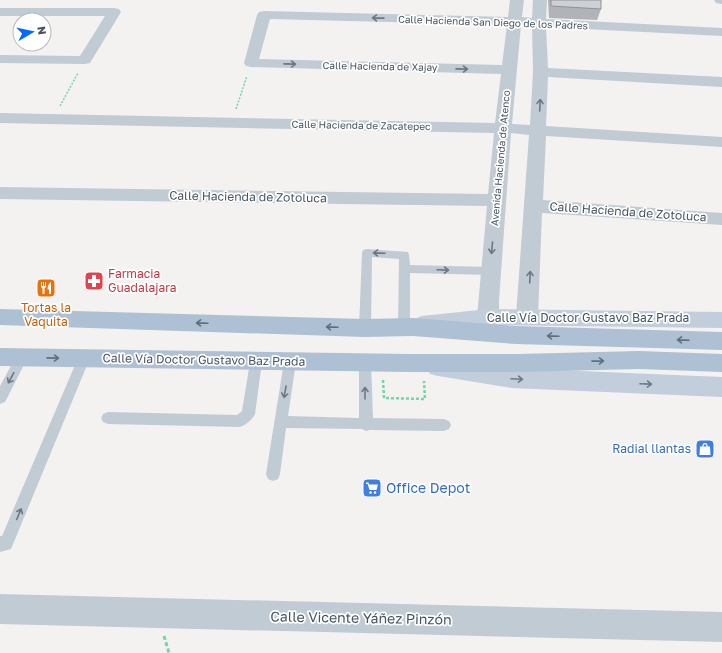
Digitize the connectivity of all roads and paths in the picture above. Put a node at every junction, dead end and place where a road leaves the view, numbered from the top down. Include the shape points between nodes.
1 (517, 0) edge
2 (540, 0) edge
3 (0, 12) edge
4 (515, 21) junction
5 (539, 22) junction
6 (722, 32) edge
7 (0, 59) edge
8 (85, 60) junction
9 (251, 63) junction
10 (508, 70) junction
11 (541, 72) junction
12 (722, 82) edge
13 (0, 118) edge
14 (53, 118) junction
15 (231, 122) junction
16 (503, 128) junction
17 (538, 131) junction
18 (722, 142) edge
19 (0, 193) edge
20 (497, 200) junction
21 (534, 206) junction
22 (722, 219) edge
23 (404, 269) junction
24 (490, 272) junction
25 (488, 316) junction
26 (527, 316) junction
27 (0, 317) edge
28 (722, 320) edge
29 (405, 327) junction
30 (365, 328) junction
31 (722, 341) edge
32 (11, 357) edge
33 (84, 358) junction
34 (256, 362) junction
35 (290, 362) junction
36 (365, 362) junction
37 (409, 363) junction
38 (722, 363) edge
39 (722, 387) edge
40 (0, 398) edge
41 (384, 398) dead end
42 (425, 399) dead end
43 (108, 418) dead end
44 (280, 422) junction
45 (366, 425) junction
46 (444, 425) dead end
47 (273, 474) dead end
48 (0, 544) edge
49 (0, 609) edge
50 (722, 627) edge

1 - 4 street, Avenida Hacienda de Atenco
2 - 5 street
3 - 8 street via 114,12
4 - 5 street, Calle Hacienda San Diego de los Padres
4 -> 9 street, Calle Hacienda San Diego de los Padres via 264,14
4 - 10 street, Avenida Hacienda de Atenco
5 - 6 street, Calle Hacienda San Diego de los Padres
5 - 11 street
7 - 8 street
8 - 14 path
9 -> 10 street, Calle Hacienda de Xajay
9 - 15 path
10 - 16 street, Avenida Hacienda de Atenco
11 - 12 street
17 -> 11 street
13 - 14 street, Calle Hacienda de Zacatepec
14 - 15 street, Calle Hacienda de Zacatepec
15 - 16 street, Calle Hacienda de Zacatepec
16 - 17 street, Calle Hacienda de Zacatepec
16 - 20 street, Avenida Hacienda de Atenco
17 - 18 street, Calle Hacienda de Zacatepec
17 - 21 street
19 - 20 street, Calle Hacienda de Zotoluca
20 -> 24 street, Avenida Hacienda de Atenco
21 - 22 street, Calle Hacienda de Zotoluca
26 -> 21 street
23 -> 24 lane
23 - 29 lane
23 -> 30 lane via 404,254 367,253
24 - 25 street, Avenida Hacienda de Atenco
25 - 26 main road, Calle Vía Doctor Gustavo Baz Prada
25 - 29 main road, Calle Vía Doctor Gustavo Baz Prada
26 - 28 main road, Calle Vía Doctor Gustavo Baz Prada
30 -> 27 main road, Calle Vía Doctor Gustavo Baz Prada
29 - 30 main road, Calle Vía Doctor Gustavo Baz Prada
31 -> 29 main road, Calle Vía Doctor Gustavo Baz Prada via 516,335
32 -> 33 main road, Calle Vía Doctor Gustavo Baz Prada
32 -> 40 lane
33 - 34 main road, Calle Vía Doctor Gustavo Baz Prada
48 -> 33 lane via 6,544
34 - 35 main road, Calle Vía Doctor Gustavo Baz Prada
34 - 43 lane via 248,414 240,421
35 - 36 main road, Calle Vía Doctor Gustavo Baz Prada
35 -> 44 lane
36 - 37 main road, Calle Vía Doctor Gustavo Baz Prada
45 -> 36 lane
37 -> 38 main road, Calle Vía Doctor Gustavo Baz Prada via 639,360
37 -> 39 main road, Calle Vía Doctor Gustavo Baz Prada via 511,378
41 - 42 path
44 - 45 lane
44 - 47 lane
45 - 46 lane
49 - 50 street, Calle Vicente Yáñez Pinzón

